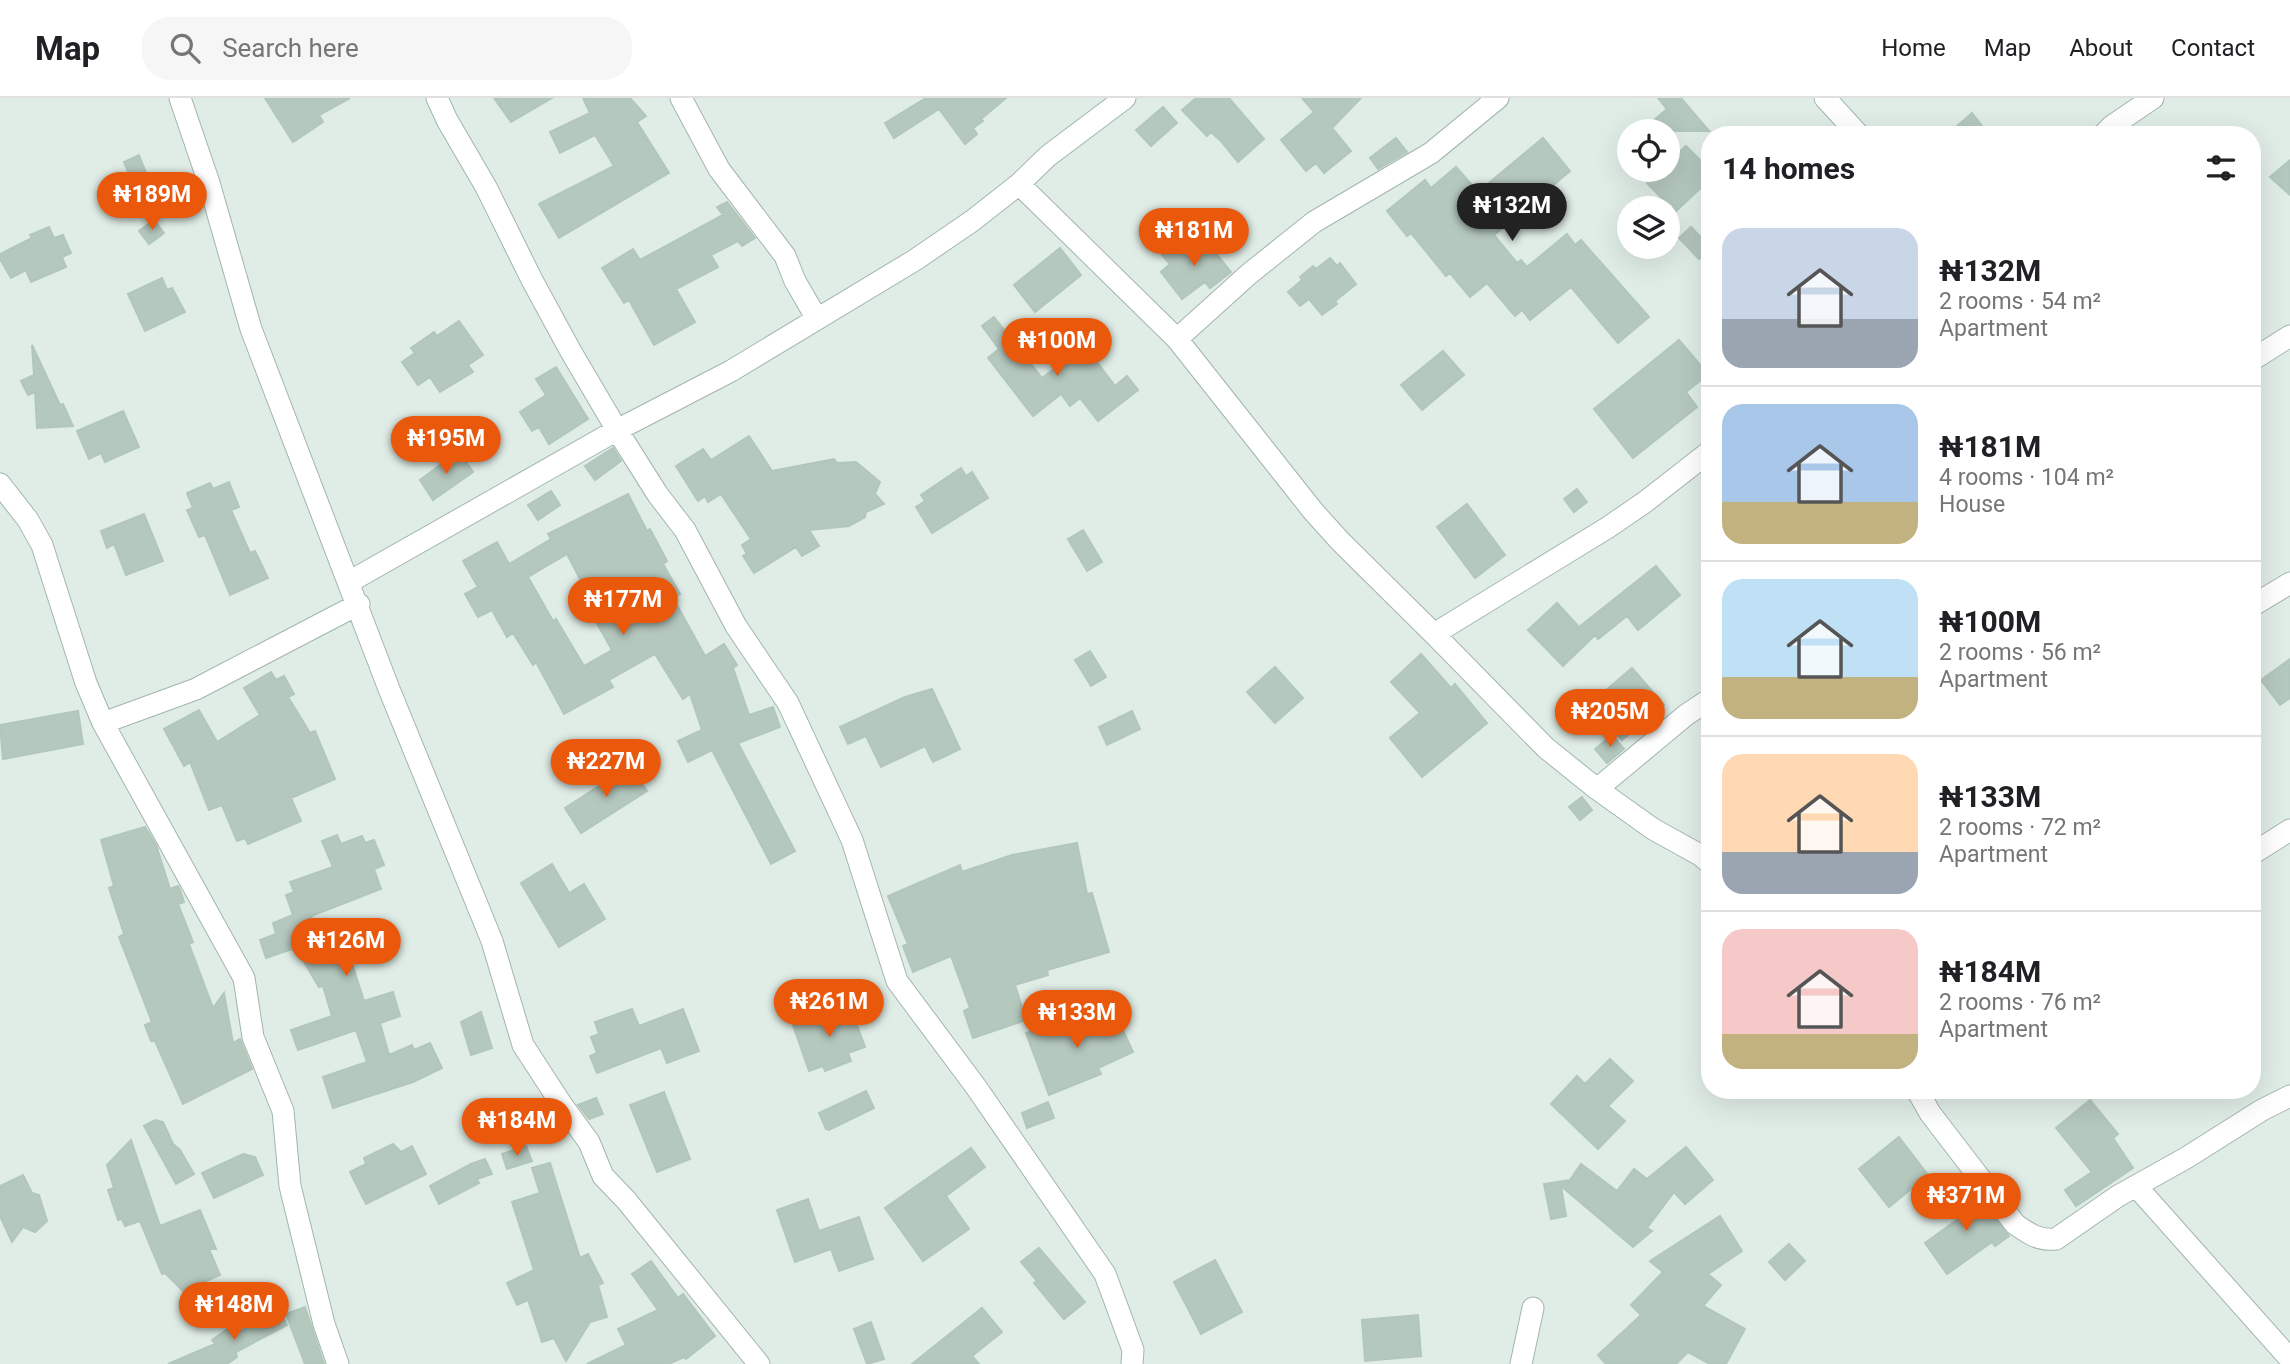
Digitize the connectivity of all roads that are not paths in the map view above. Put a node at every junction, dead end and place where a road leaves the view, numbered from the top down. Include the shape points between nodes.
1 (180, 98) edge
2 (437, 98) edge
3 (681, 98) edge
4 (1125, 98) edge
5 (1498, 98) edge
6 (1825, 98) edge
7 (2153, 98) edge
8 (1851, 126) edge
9 (2112, 126) edge
10 (1019, 184) junction
11 (817, 319) junction
12 (2290, 336) edge
13 (1177, 340) junction
14 (2261, 354) edge
15 (617, 430) junction
16 (1701, 458) edge
17 (0, 484) edge
18 (349, 582) junction
19 (2290, 583) edge
20 (2261, 601) edge
21 (359, 604) junction
22 (1434, 634) junction
23 (1701, 705) edge
24 (103, 723) junction
25 (1597, 789) junction
26 (2290, 831) edge
27 (2261, 849) edge
28 (1701, 856) edge
29 (2290, 1096) edge
30 (1922, 1099) edge
31 (2136, 1185) junction
32 (1533, 1308) dead end
33 (2290, 1359) edge
34 (338, 1364) edge
35 (758, 1364) edge
36 (1132, 1364) edge
37 (1521, 1364) edge

1 - 18 street via 251,329
2 - 15 street via 538,292
3 - 11 street via 719,169 785,256
4 - 10 street
5 - 13 street via 1431,153 1314,222
6 - 8 street
7 - 9 street
10 - 11 street via 915,260
10 - 13 street
11 - 15 street via 731,371
12 - 14 street
13 - 22 street via 1313,511
15 - 18 street
15 - 36 street via 685,530 736,626 788,703 852,840 897,981 1105,1274 1133,1350
16 - 22 street via 1608,527
17 - 24 street via 42,545
18 - 21 street
19 - 20 street
21 - 24 street via 196,689
21 - 35 street via 492,941 523,1045 589,1142 603,1176
22 - 25 street via 1546,748
23 - 25 street
24 - 34 street via 244,978 254,1037 283,1111 290,1186
25 - 28 street
26 - 27 street
29 - 31 street
30 - 31 street via 2015,1224 2029,1234 2056,1239
31 - 33 street
32 - 37 street

